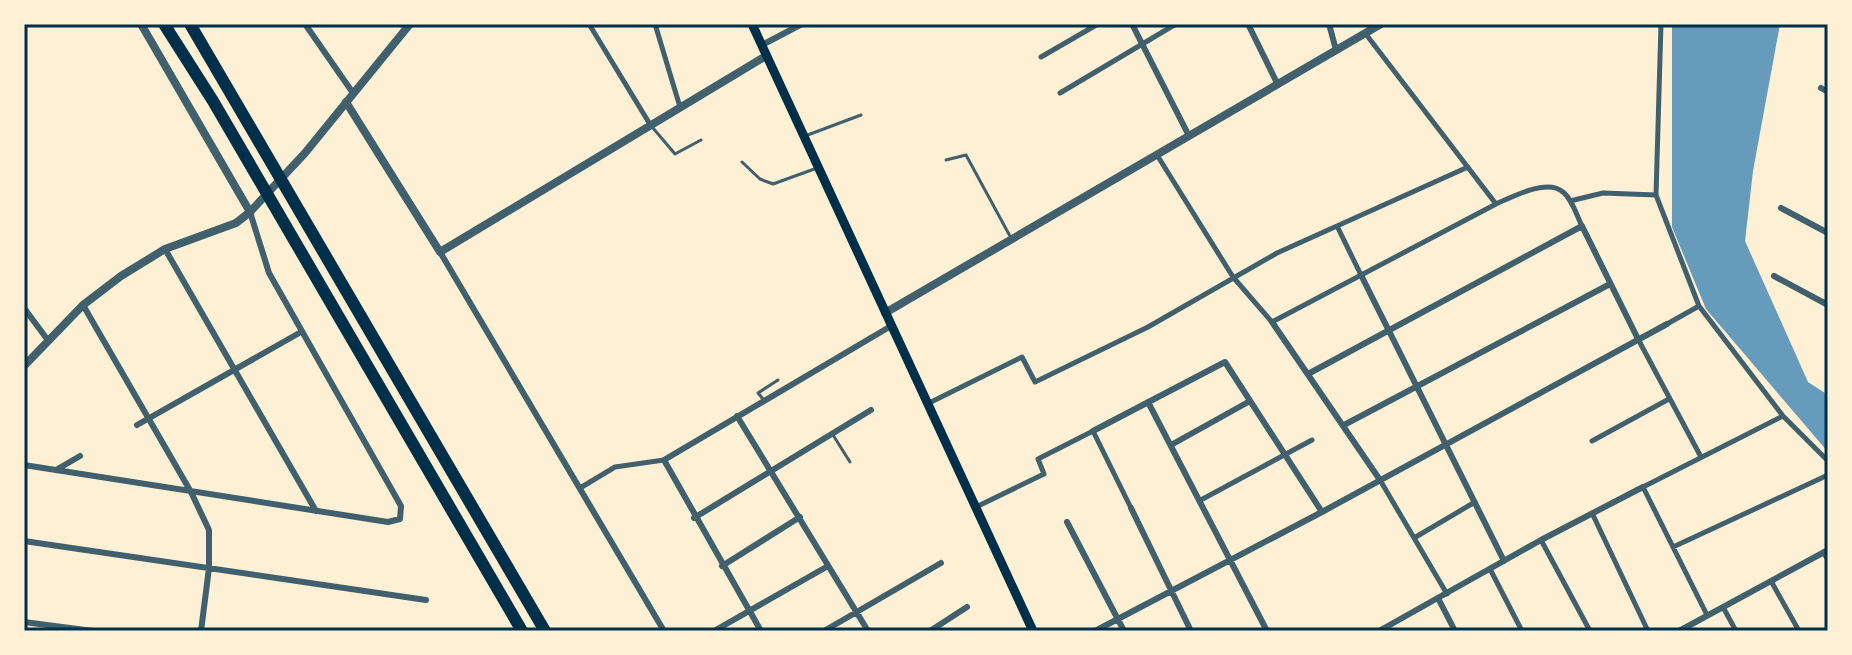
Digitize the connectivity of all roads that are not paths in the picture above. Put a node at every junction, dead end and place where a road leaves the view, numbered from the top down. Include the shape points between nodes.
1 (141, 24) edge
2 (164, 24) edge
3 (190, 24) edge
4 (305, 24) edge
5 (410, 24) edge
6 (589, 24) edge
7 (655, 24) edge
8 (752, 24) edge
9 (802, 24) edge
10 (1098, 24) edge
11 (1132, 24) edge
12 (1176, 24) edge
13 (1248, 24) edge
14 (1329, 24) edge
15 (1381, 24) edge
16 (1661, 24) edge
17 (1365, 33) junction
18 (1143, 44) junction
19 (762, 45) junction
20 (1336, 50) junction
21 (766, 56) junction
22 (1041, 57) dead end
23 (1278, 85) junction
24 (1821, 88) dead end
25 (1828, 92) edge
26 (353, 93) junction
27 (1060, 93) dead end
28 (346, 102) junction
29 (680, 108) junction
30 (861, 115) dead end
31 (651, 126) junction
32 (803, 136) junction
33 (1189, 136) junction
34 (701, 140) dead end
35 (1157, 155) junction
36 (946, 160) dead end
37 (742, 162) dead end
38 (1468, 167) junction
39 (817, 168) junction
40 (1656, 195) junction
41 (1570, 201) junction
42 (1496, 204) junction
43 (1781, 208) dead end
44 (250, 212) junction
45 (1337, 226) junction
46 (1582, 226) junction
47 (1828, 233) edge
48 (1012, 240) junction
49 (165, 249) junction
50 (440, 252) junction
51 (1361, 275) junction
52 (1774, 276) dead end
53 (1233, 277) junction
54 (1610, 284) junction
55 (83, 305) junction
56 (1828, 305) edge
57 (1699, 306) junction
58 (24, 308) edge
59 (885, 313) junction
60 (1272, 322) junction
61 (1667, 324) joint
62 (891, 326) junction
63 (1390, 330) junction
64 (301, 332) junction
65 (47, 339) junction
66 (1638, 339) junction
67 (24, 366) edge
68 (234, 370) junction
69 (1308, 374) junction
70 (778, 380) dead end
71 (1419, 386) junction
72 (1669, 399) junction
73 (763, 401) junction
74 (1250, 401) junction
75 (1148, 402) junction
76 (927, 404) junction
77 (871, 410) dead end
78 (737, 416) junction
79 (1783, 416) junction
80 (149, 419) junction
81 (137, 425) dead end
82 (1344, 425) junction
83 (1093, 431) junction
84 (832, 433) junction
85 (1312, 440) dead end
86 (1592, 441) dead end
87 (1446, 442) junction
88 (1171, 445) junction
89 (80, 456) dead end
90 (1285, 456) junction
91 (1701, 457) junction
92 (664, 460) junction
93 (1828, 461) edge
94 (850, 462) dead end
95 (24, 465) edge
96 (55, 470) junction
97 (771, 471) junction
98 (1828, 475) edge
99 (1380, 480) junction
100 (1643, 487) junction
101 (580, 488) junction
102 (191, 492) junction
103 (1199, 501) junction
104 (1475, 502) junction
105 (975, 508) junction
106 (1131, 508) joint
107 (316, 511) junction
108 (1322, 512) junction
109 (1592, 513) junction
110 (800, 517) junction
111 (694, 518) junction
112 (1067, 522) dead end
113 (1414, 538) junction
114 (1541, 540) junction
115 (24, 541) edge
116 (1673, 548) junction
117 (1826, 551) edge
118 (1229, 559) junction
119 (1828, 560) edge
120 (1504, 561) junction
121 (941, 563) dead end
122 (722, 566) junction
123 (828, 566) junction
124 (209, 568) junction
125 (1490, 569) junction
126 (1771, 581) junction
127 (1171, 590) junction
128 (1447, 594) junction
129 (1438, 598) junction
130 (426, 600) dead end
131 (967, 607) dead end
132 (1723, 607) junction
133 (748, 610) junction
134 (855, 613) junction
135 (1707, 615) junction
136 (1119, 619) junction
137 (24, 622) edge
138 (66, 630) edge
139 (93, 631) edge
140 (201, 631) edge
141 (522, 631) edge
142 (545, 631) edge
143 (664, 631) edge
144 (714, 631) edge
145 (761, 631) edge
146 (824, 631) edge
147 (868, 631) edge
148 (930, 631) edge
149 (1033, 631) edge
150 (1095, 631) edge
151 (1124, 631) edge
152 (1191, 631) edge
153 (1267, 631) edge
154 (1379, 631) edge
155 (1455, 631) edge
156 (1522, 631) edge
157 (1590, 631) edge
158 (1648, 631) edge
159 (1679, 631) edge
160 (1736, 631) edge
161 (1799, 631) edge

1 - 44 street
2 - 141 highway
3 - 142 highway
4 - 26 street
5 - 26 street
6 - 31 street
7 - 29 street
8 - 19 main road
9 - 19 street
10 - 22 street
11 - 18 street
12 - 18 street
13 - 23 street
14 - 20 street
15 - 17 street
16 - 40 street
17 - 20 street
17 - 38 street
18 - 27 street
18 - 33 street
19 - 21 main road
20 - 23 street
21 - 29 street
21 - 32 main road
23 - 33 street
24 - 25 street
26 - 28 street
28 - 44 street
28 - 50 street
29 - 31 street
30 - 32 lane
31 - 34 lane via 675,154
31 - 50 street
32 - 39 main road
33 - 35 street
35 - 48 street
35 - 53 street
36 - 48 lane via 966,155
37 - 39 lane via 773,184
38 - 42 street
38 - 45 street
39 - 59 main road
40 - 41 street via 1603,193
40 - 57 street
41 - 42 street via 1565,193 1548,189 1529,190
41 - 46 street
42 - 51 street
43 - 47 street
44 - 49 street via 219,231
44 - 64 street via 269,273
45 - 51 street
45 - 53 street
46 - 54 street
46 - 63 street
48 - 59 street
49 - 55 street
49 - 68 street
50 - 101 street
51 - 60 street
51 - 63 street
52 - 56 street
53 - 60 street
53 - 76 street via 1148,327 1035,382 1022,357
54 - 66 street
54 - 71 street
55 - 65 street
55 - 80 street
57 - 61 street
57 - 79 street
58 - 65 street
59 - 62 main road
60 - 69 street
61 - 66 street
62 - 73 street
62 - 76 main road
63 - 69 street
63 - 71 street
64 - 68 street
64 - 107 street via 401,506 400,519 388,522
65 - 67 street
66 - 72 street
66 - 87 street
68 - 80 street
68 - 107 street
69 - 82 street
70 - 73 lane via 758,393
71 - 82 street
71 - 87 street
72 - 86 street
72 - 91 street
73 - 78 street
74 - 75 street via 1225,362
74 - 88 street
74 - 90 street
75 - 83 street
75 - 88 street
76 - 105 main road
77 - 84 street
78 - 92 street
78 - 97 street
79 - 91 street
79 - 93 street
80 - 81 street
80 - 102 street
82 - 99 street
83 - 105 street via 1038,459 1044,474
83 - 106 street
84 - 94 lane
84 - 97 street
85 - 90 street
87 - 99 street
87 - 104 street
88 - 103 street
89 - 96 street
90 - 103 street
90 - 108 street
91 - 100 street
92 - 101 street via 615,467
92 - 111 street
95 - 96 street
96 - 102 street
97 - 110 street
97 - 111 street
98 - 116 street
99 - 108 street
99 - 113 street
100 - 109 street
100 - 116 street
101 - 143 street
102 - 107 street
102 - 124 street via 209,530
103 - 118 street
104 - 113 street
104 - 120 street
105 - 149 main road
106 - 127 street
108 - 118 street
109 - 114 street
109 - 158 street
110 - 122 street
110 - 123 street
111 - 122 street
112 - 136 street
113 - 128 street
114 - 120 street
114 - 157 street
115 - 124 street
116 - 135 street
117 - 119 street
117 - 126 street
118 - 127 street
118 - 153 street
120 - 125 street
121 - 134 street
122 - 133 street
123 - 133 street
123 - 134 street
124 - 130 street
124 - 140 street
125 - 128 street
125 - 156 street
126 - 132 street
126 - 161 street
127 - 136 street
127 - 152 street
128 - 129 street
129 - 154 street
129 - 155 street
131 - 148 street
132 - 135 street
132 - 160 street
133 - 144 street
133 - 145 street
134 - 146 street
134 - 147 street
135 - 159 street
136 - 150 street
136 - 151 street
137 - 138 street
138 - 139 street

